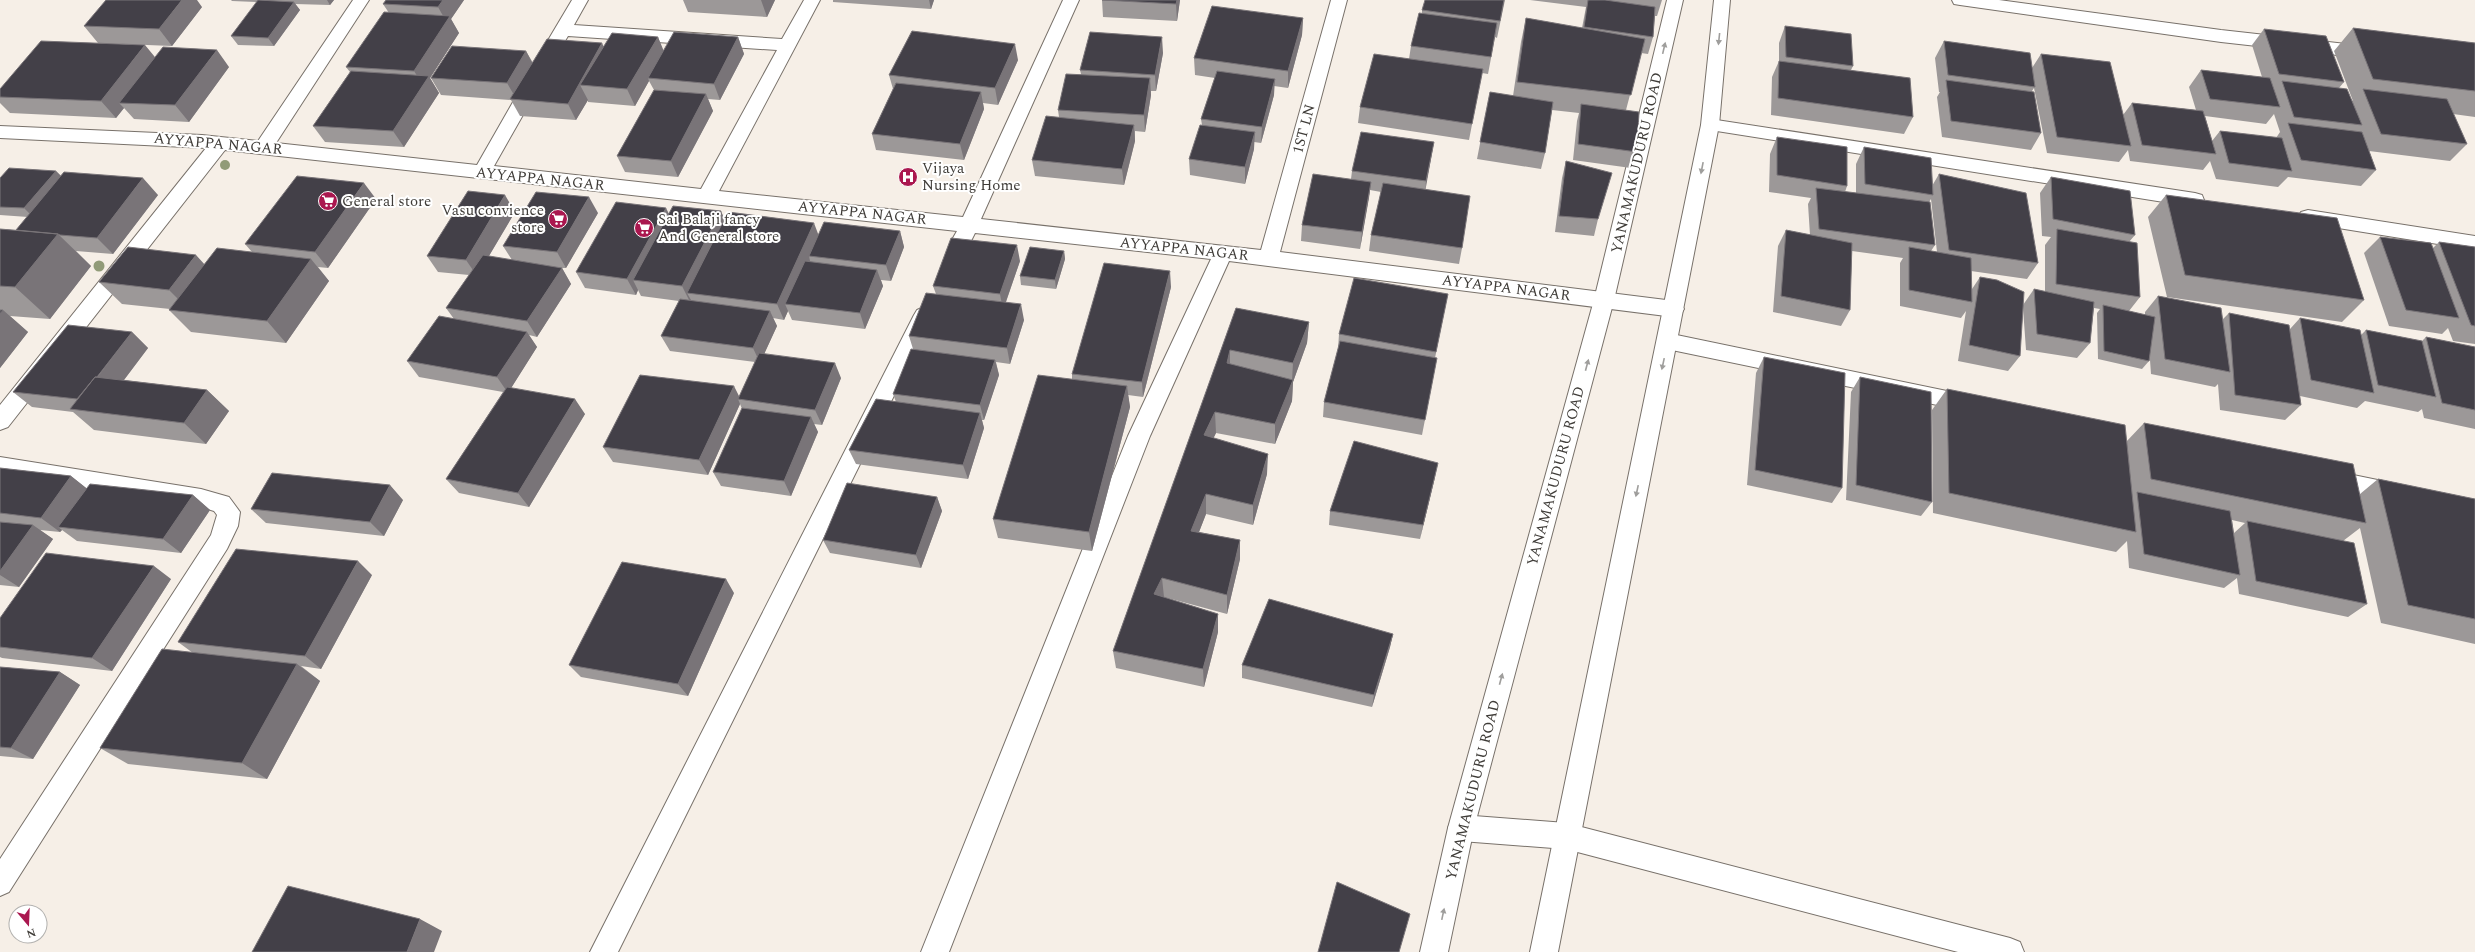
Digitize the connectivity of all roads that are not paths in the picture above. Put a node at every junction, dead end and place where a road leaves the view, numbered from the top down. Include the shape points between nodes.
1 (361, 0) edge
2 (580, 0) edge
3 (812, 0) edge
4 (1070, 0) edge
5 (1339, 0) edge
6 (1675, 0) edge
7 (1722, 0) edge
8 (1960, 0) edge
9 (563, 30) junction
10 (788, 45) junction
11 (2380, 54) edge
12 (1710, 125) junction
13 (0, 132) edge
14 (220, 143) junction
15 (264, 148) junction
16 (481, 173) junction
17 (707, 196) junction
18 (2215, 203) edge
19 (2294, 215) edge
20 (969, 225) junction
21 (2475, 243) edge
22 (1223, 253) junction
23 (955, 254) edge
24 (1269, 258) junction
25 (934, 296) edge
26 (1604, 300) junction
27 (1674, 309) junction
28 (1668, 341) junction
29 (1994, 409) edge
30 (0, 421) edge
31 (0, 466) edge
32 (2312, 476) edge
33 (2413, 497) edge
34 (1461, 828) junction
35 (1566, 836) junction
36 (0, 884) edge
37 (604, 952) edge
38 (935, 952) edge
39 (1434, 952) edge
40 (1544, 952) edge
41 (2010, 952) edge

1 - 15 street
2 - 9 street
3 - 10 street
4 - 20 street
5 - 24 street, 1ST LN
26 -> 6 street, YANAMAKUDURU ROAD
7 -> 12 street
8 - 11 street via 2221,36
9 - 10 street
9 - 16 street
10 - 17 street
12 - 18 street
12 -> 27 street
13 - 14 street, AYYAPPA NAGAR
14 - 15 street, AYYAPPA NAGAR
14 - 30 street
15 - 16 street, AYYAPPA NAGAR
16 - 17 street, AYYAPPA NAGAR
17 - 20 street, AYYAPPA NAGAR
19 - 21 street
20 - 22 street, AYYAPPA NAGAR
20 - 23 street
22 - 24 street, AYYAPPA NAGAR
22 - 38 street via 1139,436
24 - 26 street, AYYAPPA NAGAR
25 - 37 street
26 - 27 street, AYYAPPA NAGAR
34 -> 26 street, YANAMAKUDURU ROAD
27 - 28 street
28 - 29 street
28 -> 35 street
31 - 36 street via 201,498 221,504 229,512 227,526 218,542
32 - 33 street
34 - 35 street
39 -> 34 street, YANAMAKUDURU ROAD
35 - 40 street
35 - 41 street

